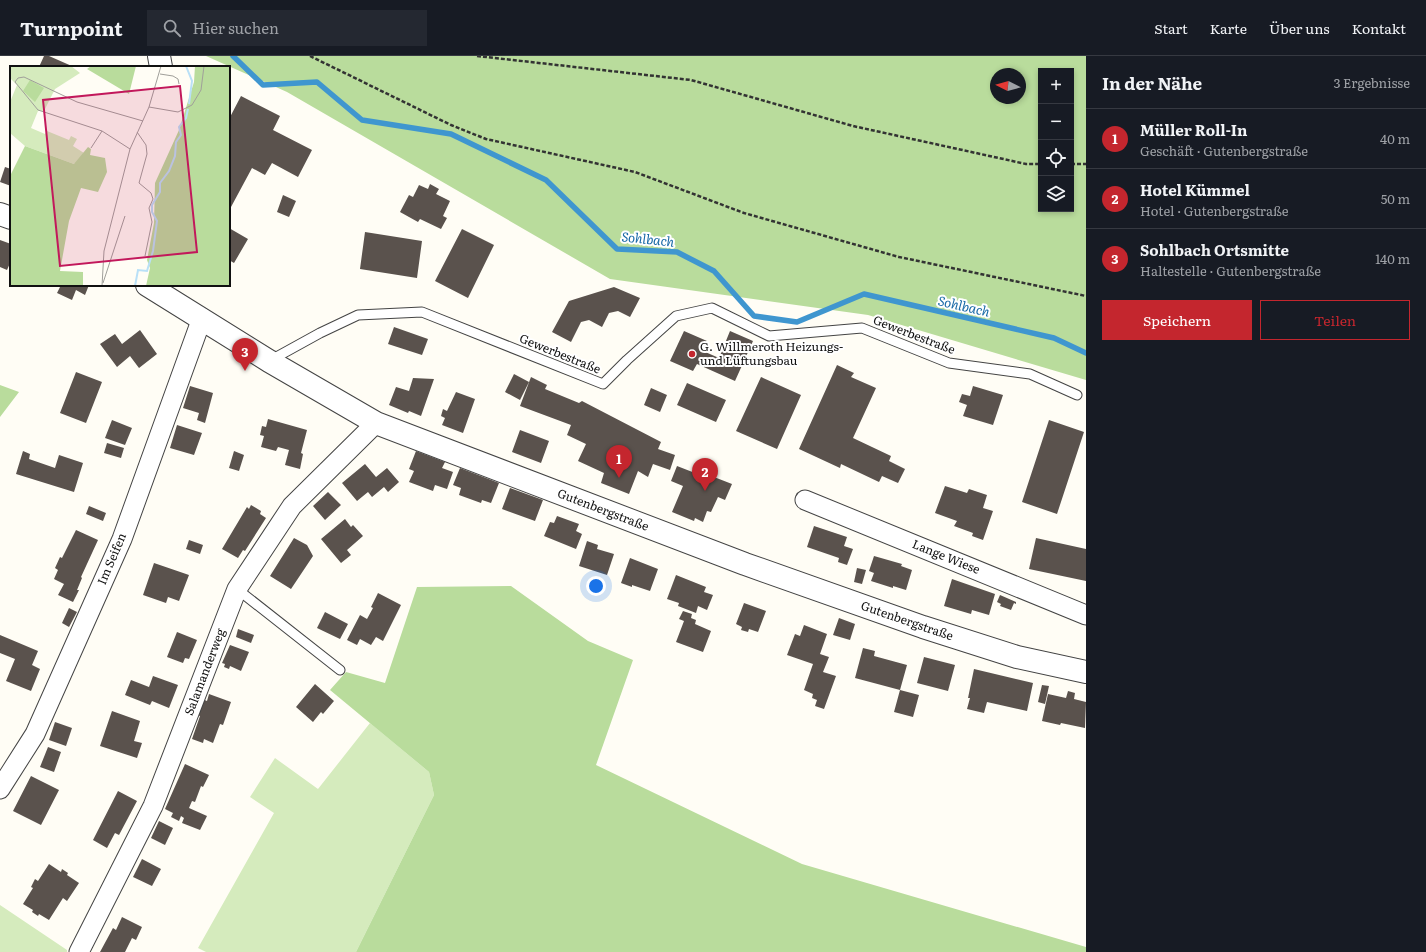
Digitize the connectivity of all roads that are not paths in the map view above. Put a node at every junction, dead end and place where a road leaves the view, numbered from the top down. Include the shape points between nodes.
1 (159, 56) edge
2 (161, 66) edge
3 (0, 214) edge
4 (10, 218) edge
5 (149, 286) edge
6 (202, 318) junction
7 (269, 361) junction
8 (1077, 395) dead end
9 (376, 423) junction
10 (805, 500) dead end
11 (238, 589) junction
12 (1086, 616) edge
13 (340, 670) dead end
14 (1086, 672) edge
15 (0, 789) edge
16 (79, 952) edge

1 - 2 street
3 - 4 street
5 - 6 street, Gutenbergstraße
6 - 7 street, Gutenbergstraße
6 - 15 street, Im Seifen via 122,539 35,734
7 - 8 lane, Gewerbestraße via 358,315 422,312 603,384 676,316 712,308 769,336 862,328 949,363 1030,374
7 - 9 street, Gutenbergstraße
9 - 11 street, Salamanderweg via 292,506
9 - 14 street, Gutenbergstraße via 745,564 923,627 1017,657
10 - 12 street, Lange Wiese
11 - 13 lane
11 - 16 street, Salamanderweg via 153,806

